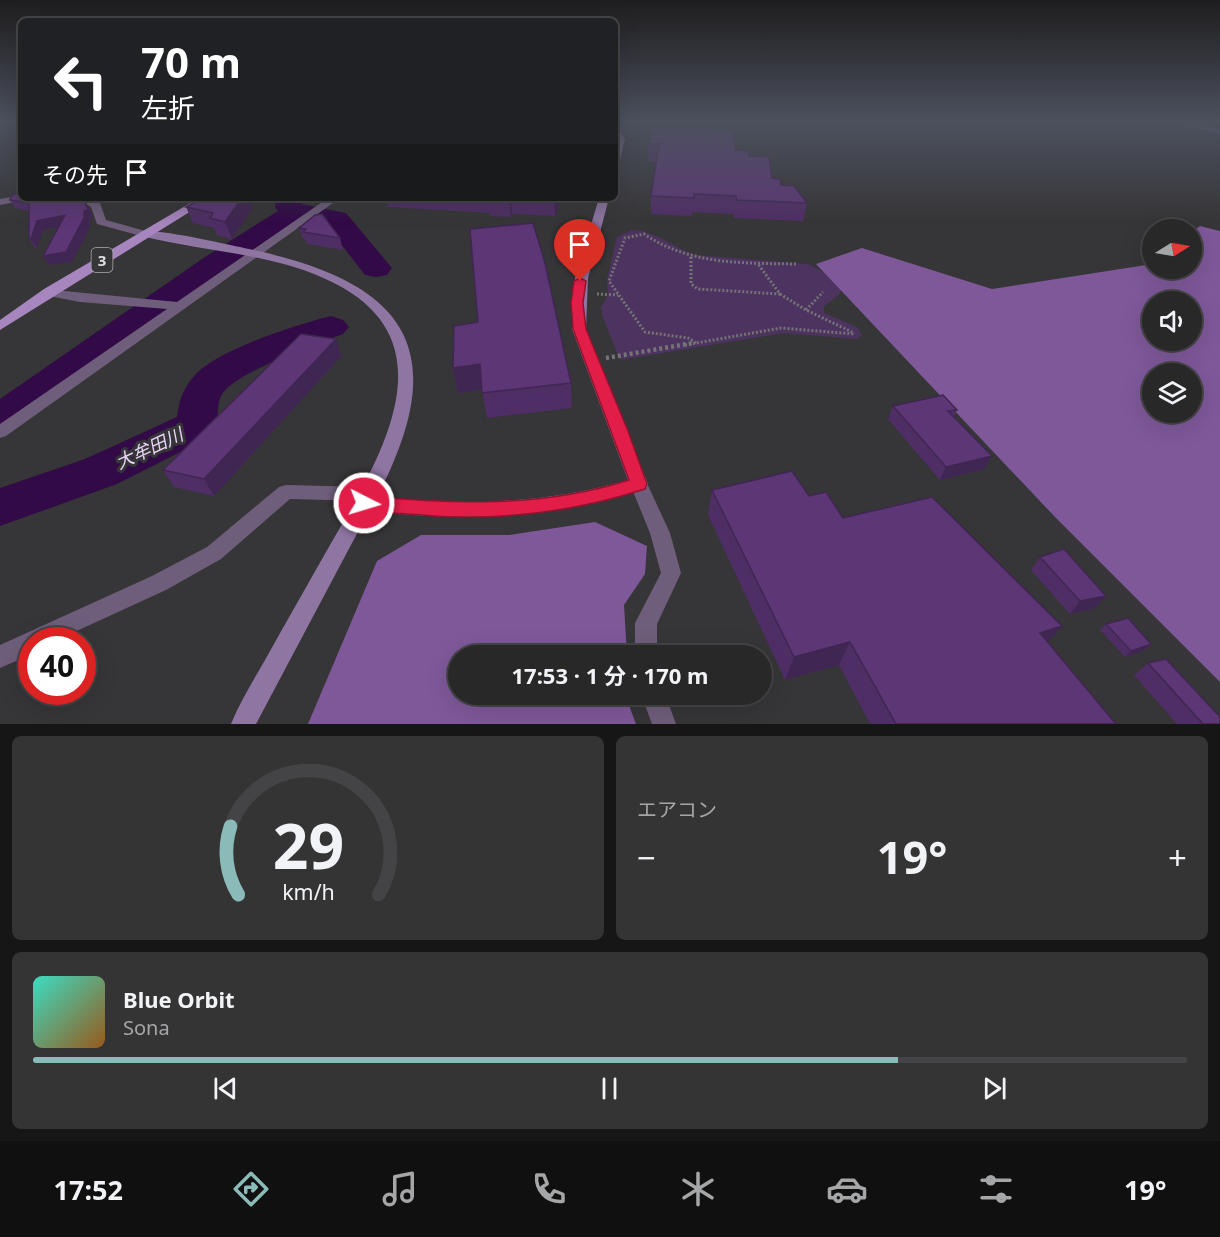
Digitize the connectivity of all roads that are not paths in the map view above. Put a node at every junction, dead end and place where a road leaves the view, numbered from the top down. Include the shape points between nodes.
1 (18, 199) edge
2 (88, 201) edge
3 (202, 201) edge
4 (331, 201) edge
5 (603, 201) edge
6 (0, 202) edge
7 (145, 234) junction
8 (249, 254) junction
9 (50, 292) junction
10 (175, 306) junction
11 (0, 326) edge
12 (0, 432) edge
13 (639, 484) junction
14 (366, 499) junction
15 (63, 627) edge
16 (646, 645) edge
17 (18, 648) edge
18 (0, 657) edge
19 (657, 705) edge
20 (243, 724) edge
21 (664, 724) edge

1 - 6 street
2 - 7 street via 96,205 101,222
3 - 7 main road, 3
4 - 8 street
5 - 13 street via 577,303 579,329
7 - 8 street
7 - 9 main road, 3
8 - 10 street
8 - 14 street via 333,278 359,292 384,315 396,337 406,368 403,410 395,440
9 - 10 street
9 - 11 main road, 3
10 - 12 street
13 - 14 street via 531,508 443,510
13 - 16 street via 660,533 671,573 646,622
14 - 15 street via 286,492 214,552 159,583
14 - 20 street
17 - 18 street
19 - 21 street

